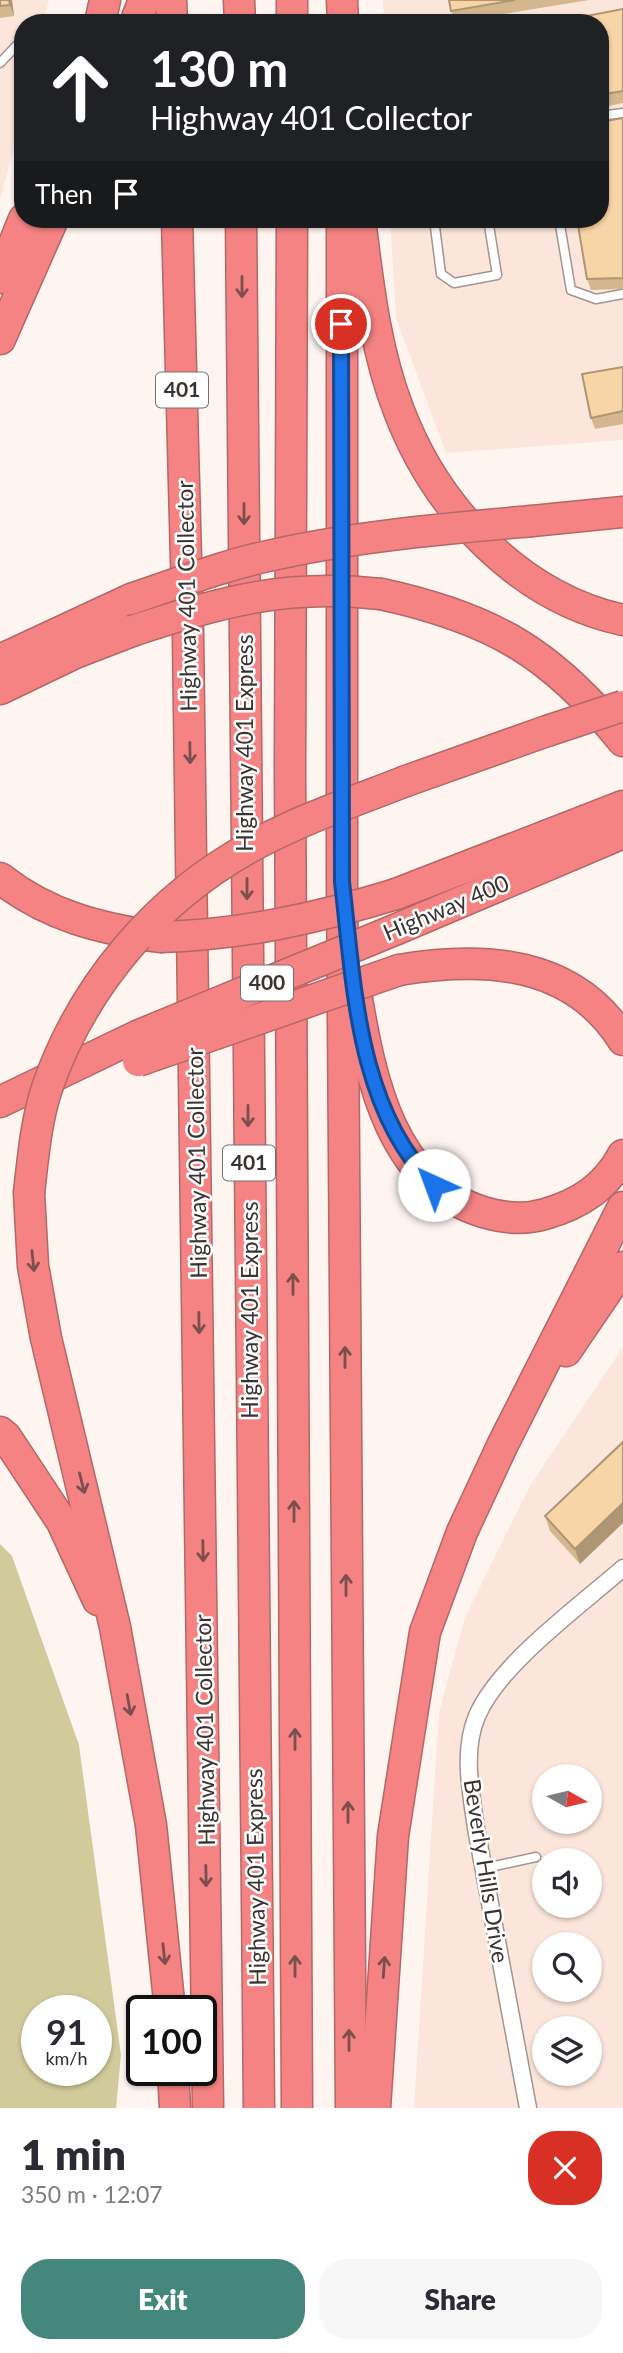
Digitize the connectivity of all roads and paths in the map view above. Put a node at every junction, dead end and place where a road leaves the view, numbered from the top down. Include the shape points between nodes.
1 (14, 47) edge
2 (0, 63) edge
3 (20, 228) edge
4 (49, 228) edge
5 (177, 228) edge
6 (241, 228) edge
7 (292, 228) edge
8 (342, 228) edge
9 (361, 228) edge
10 (435, 228) edge
11 (490, 228) edge
12 (561, 228) edge
13 (0, 278) edge
14 (623, 294) edge
15 (0, 339) edge
16 (623, 512) edge
17 (623, 620) edge
18 (0, 660) edge
19 (0, 689) edge
20 (623, 705) edge
21 (623, 741) edge
22 (623, 806) edge
23 (623, 834) edge
24 (0, 878) edge
25 (342, 882) junction
26 (623, 1041) edge
27 (137, 1049) junction
28 (10, 1097) edge
29 (623, 1155) edge
30 (623, 1207) edge
31 (623, 1267) edge
32 (0, 1432) edge
33 (503, 1444) junction
34 (623, 1568) edge
35 (115, 1627) junction
36 (532, 1858) edge
37 (485, 1868) junction
38 (168, 1995) edge
39 (174, 2086) edge
40 (175, 2108) edge
41 (208, 2108) edge
42 (259, 2108) edge
43 (297, 2108) edge
44 (351, 2108) edge
45 (375, 2108) edge
46 (528, 2108) edge

1 - 2 lane
3 - 13 highway
4 - 15 highway
5 -> 41 highway, Highway 401 Collector / 401 via 190,775
6 -> 42 highway, Highway 401 Express / 401
43 -> 7 highway, Highway 401 Express / 401
8 - 25 highway
9 - 17 highway via 387,374 399,412 432,478 486,545 523,574 576,603
10 - 11 lane via 441,274 454,283 498,275
12 - 14 lane via 571,290 596,299
16 - 18 highway, bridge via 399,533 266,556 131,599
19 - 21 highway, bridge via 75,653 220,603 320,589 382,594 441,609 520,643 578,688
20 -> 35 highway, bridge via 302,822 205,874 145,926 116,961 67,1041 47,1089 35,1140 29,1193 33,1266
22 - 24 highway, bridge via 396,894 274,927 212,935 160,937 99,927 23,896
23 - 27 highway, Highway 400 / 400, bridge via 397,929
25 - 29 highway via 351,962 375,1082 402,1149 434,1185 473,1209 498,1217 533,1218 572,1205 599,1189
44 -> 25 highway
26 - 27 highway, bridge via 609,1019 583,995 534,972 487,962 399,970
27 - 28 highway
30 - 33 highway
31 - 33 highway
32 - 35 highway via 62,1522 88,1583
45 -> 33 highway via 393,1836 425,1632 462,1532
34 - 37 street, Beverly Hills Drive via 504,1674 477,1717 469,1751 469,1782
35 -> 38 highway via 151,1825
36 - 37 lane
37 - 46 street, Beverly Hills Drive
39 - 40 highway

